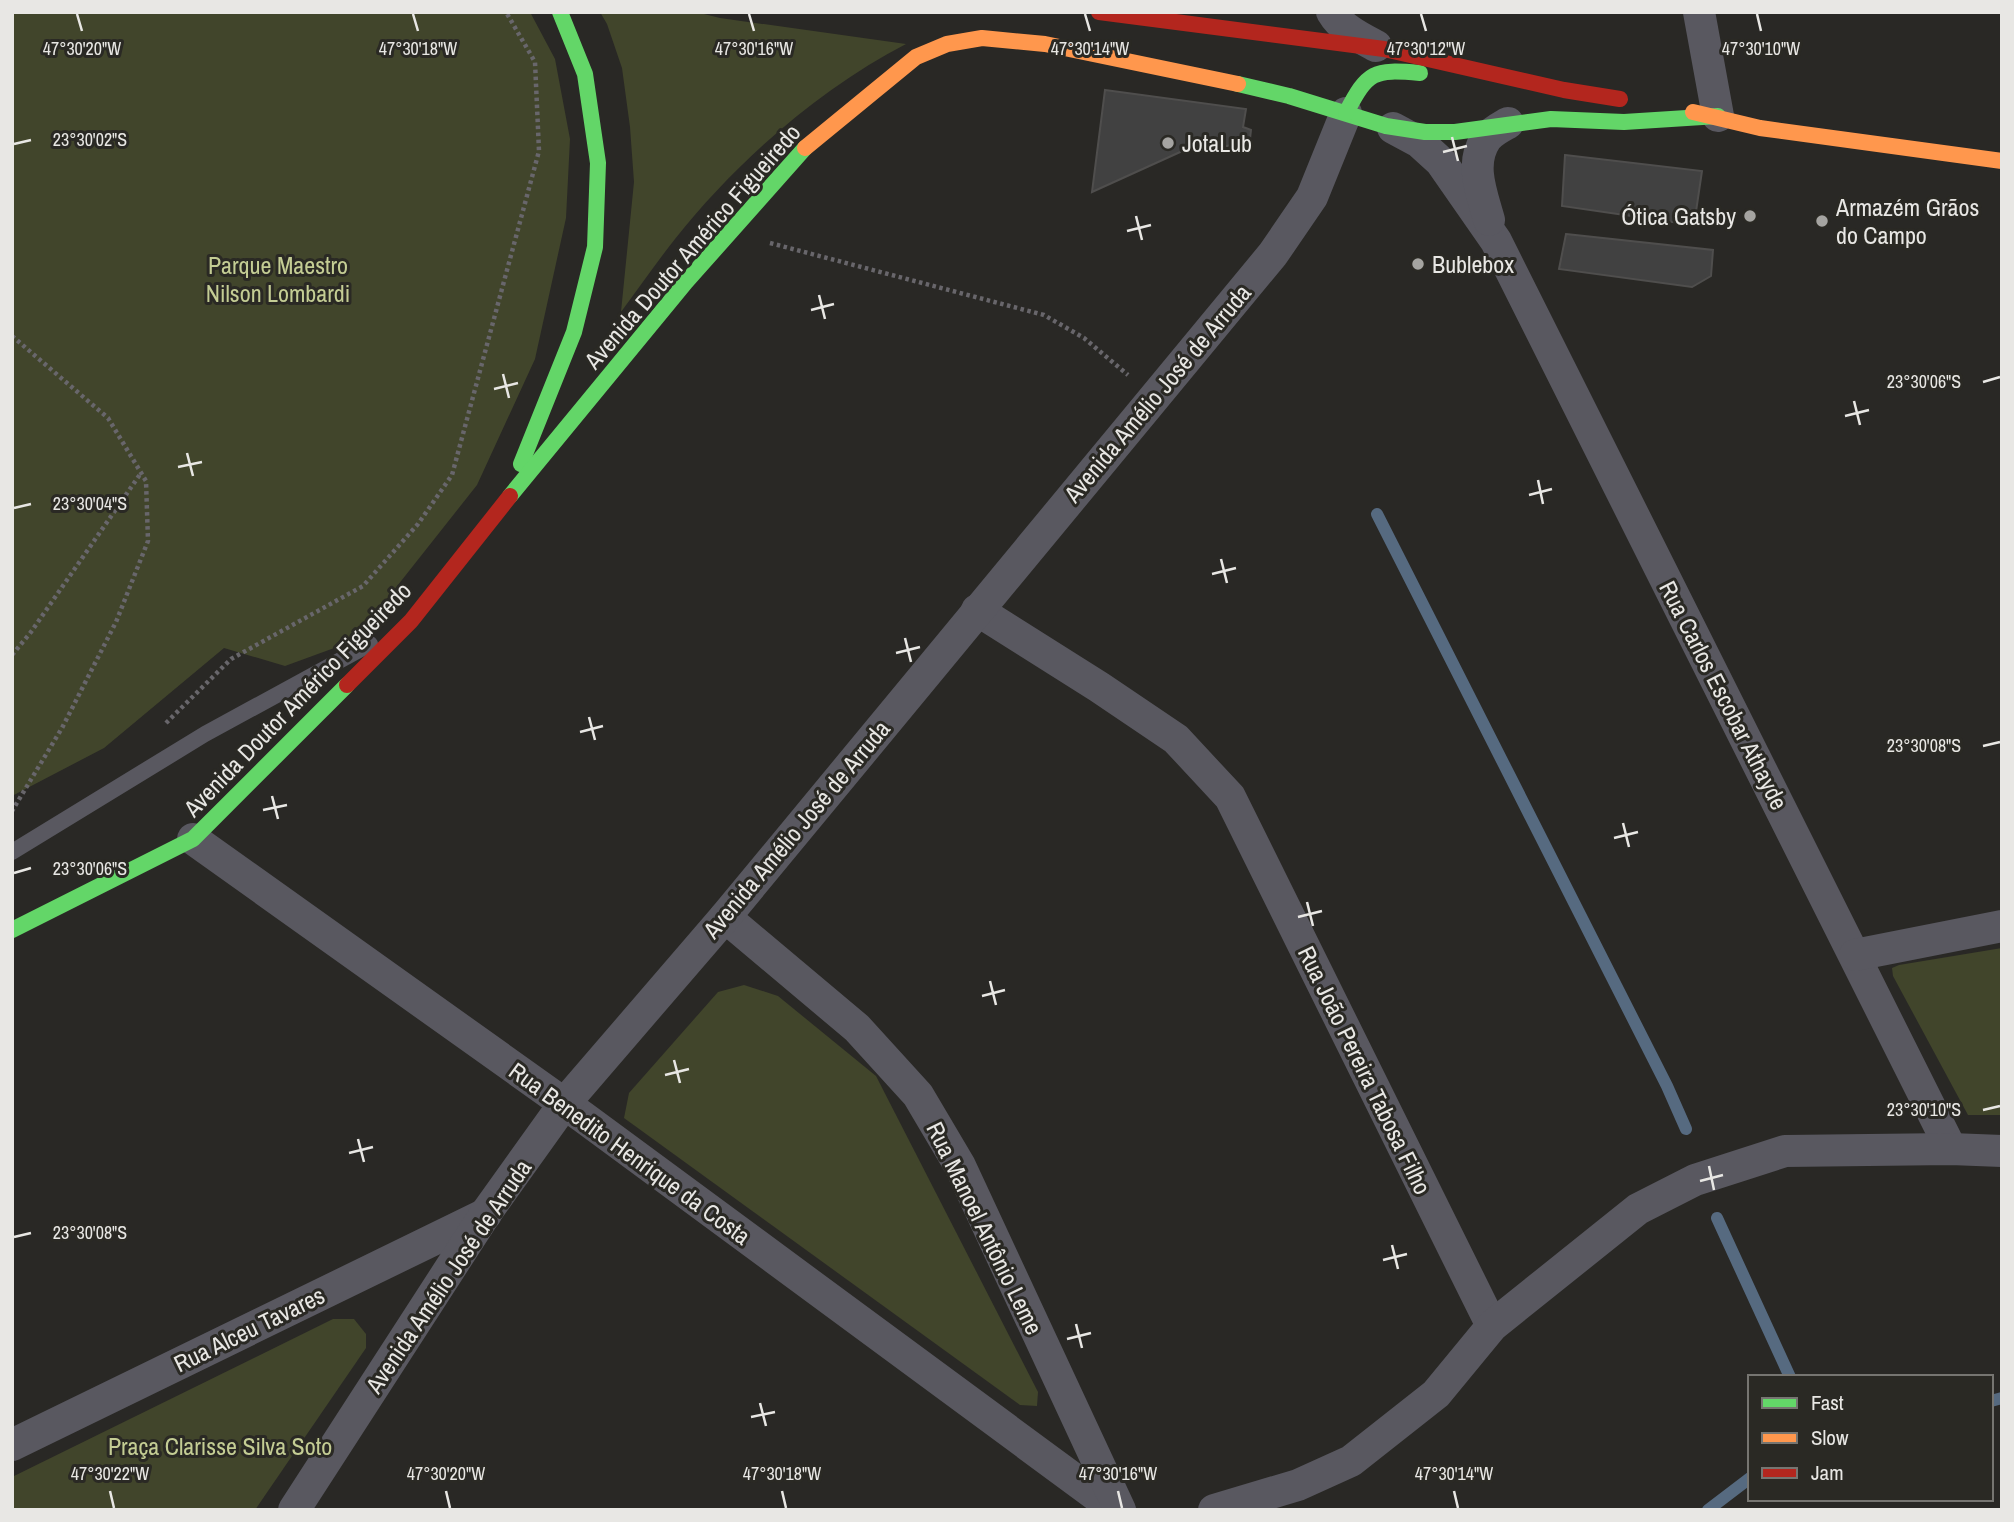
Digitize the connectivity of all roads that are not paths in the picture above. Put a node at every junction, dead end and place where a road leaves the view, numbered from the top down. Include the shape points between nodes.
1 (560, 12) edge
2 (1099, 12) edge
3 (1332, 12) edge
4 (1699, 12) edge
5 (1274, 31) edge
6 (1045, 44) junction
7 (1384, 49) junction
8 (1201, 60) dead end
9 (1564, 90) junction
10 (1295, 98) junction
11 (1346, 113) junction
12 (1718, 116) junction
13 (1508, 122) junction
14 (1392, 127) junction
15 (2002, 161) edge
16 (1323, 169) junction
17 (1496, 241) junction
18 (507, 499) junction
19 (977, 610) junction
20 (411, 621) junction
21 (193, 839) junction
22 (12, 852) edge
23 (724, 917) junction
24 (2002, 926) edge
25 (12, 930) edge
26 (1855, 955) junction
27 (564, 1104) junction
28 (1951, 1149) junction
29 (2002, 1152) edge
30 (486, 1213) junction
31 (1492, 1326) junction
32 (1073, 1410) junction
33 (12, 1445) edge
34 (1063, 1471) junction
35 (294, 1510) edge
36 (1075, 1510) edge
37 (1118, 1510) edge
38 (1214, 1510) edge

1 - 18 main road, Avenida Doutor Américo Figueiredo via 585,74 598,163 595,247 574,332
2 - 5 main road, Avenida Doutor Américo Figueiredo
3 - 7 street via 1353,34
4 - 12 street
5 - 7 main road, Avenida Doutor Américo Figueiredo
6 - 8 main road
6 - 10 main road, Avenida Doutor Américo Figueiredo
6 - 18 main road, Avenida Doutor Américo Figueiredo via 982,38 947,44 916,57 812,139
7 - 9 main road, Avenida Doutor Américo Figueiredo
9 - 11 main road via 1380,71 1366,78
9 - 12 main road, Avenida Doutor Américo Figueiredo
10 - 11 main road, Avenida Doutor Américo Figueiredo
10 - 16 street, Avenida Amélio José de Arruda via 1310,111 1318,127
11 - 14 main road, Avenida Doutor Américo Figueiredo
11 - 16 street, Avenida Amélio José de Arruda
12 - 13 main road, Avenida Doutor Américo Figueiredo
12 - 15 main road, Avenida Doutor Américo Figueiredo via 1760,128
13 - 14 main road, Avenida Doutor Américo Figueiredo via 1450,134
13 - 17 street, Rua Carlos Escobar Athayde via 1486,139 1479,154 1478,179
14 - 17 street, Rua Carlos Escobar Athayde via 1441,162
16 - 19 street, Avenida Amélio José de Arruda via 1312,197 1273,254
17 - 26 street, Rua Carlos Escobar Athayde
18 - 20 main road, Avenida Doutor Américo Figueiredo
19 - 23 street, Avenida Amélio José de Arruda
19 - 31 street, Rua João Pereira Tabosa Filho via 1176,738 1230,796
20 - 21 main road, Avenida Doutor Américo Figueiredo
20 - 22 lane via 205,734
21 - 25 main road, Avenida Doutor Américo Figueiredo
21 - 27 street, Rua Benedito Henrique da Costa
23 - 27 street, Avenida Amélio José de Arruda
23 - 32 street, Rua Manoel Antônio Leme via 857,1028 918,1095 960,1166
24 - 26 street
26 - 28 street, Rua Carlos Escobar Athayde
27 - 30 street, Avenida Amélio José de Arruda
27 - 34 street, Rua Benedito Henrique da Costa
28 - 29 street
28 - 31 street via 1785,1151 1695,1180 1638,1209
30 - 33 street, Rua Alceu Tavares
30 - 35 street, Avenida Amélio José de Arruda
31 - 38 street via 1437,1394 1351,1461 1298,1485
32 - 34 street, Rua Manoel Antônio Leme via 1072,1454
32 - 37 street, Rua Manoel Antônio Leme
34 - 36 street
34 - 37 street, Rua Benedito Henrique da Costa

